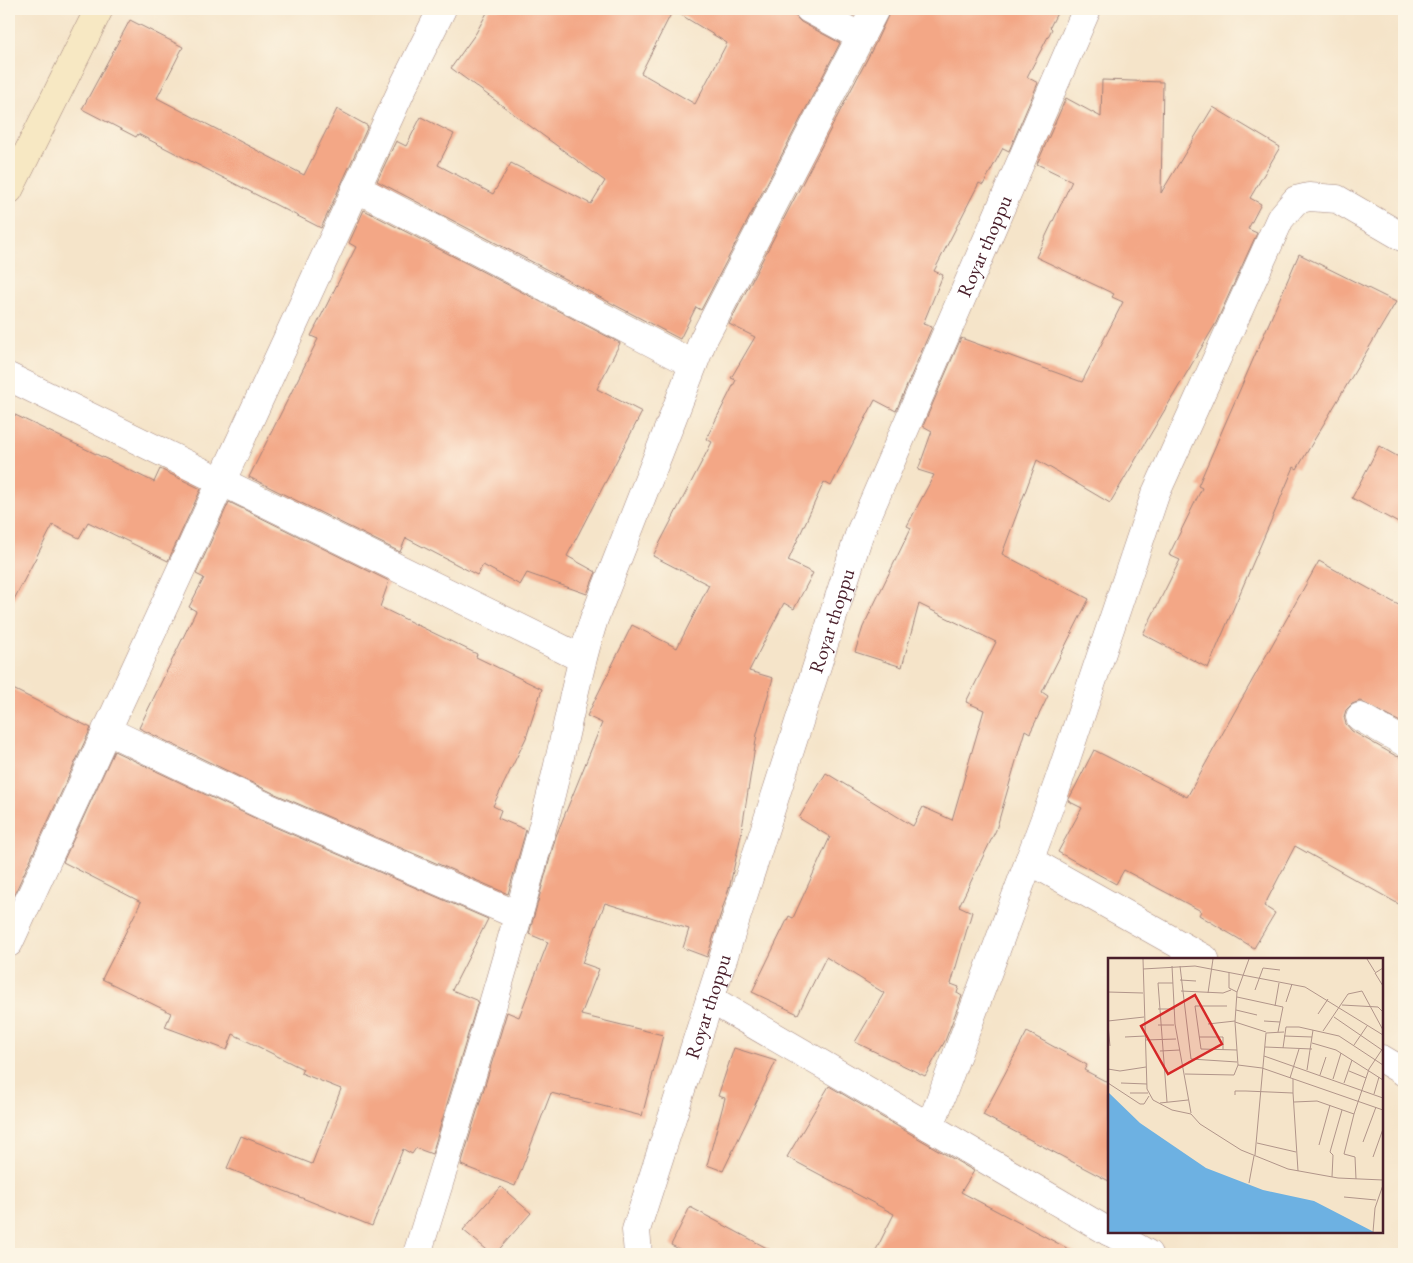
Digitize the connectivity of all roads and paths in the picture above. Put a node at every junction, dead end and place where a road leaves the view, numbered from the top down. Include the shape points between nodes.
1 (99, 9) edge
2 (442, 9) edge
3 (809, 9) edge
4 (876, 9) edge
5 (1088, 9) edge
6 (861, 37) junction
7 (356, 188) junction
8 (9, 190) edge
9 (1404, 238) edge
10 (693, 364) junction
11 (9, 377) edge
12 (221, 482) junction
13 (581, 658) junction
14 (1360, 717) dead end
15 (106, 730) junction
16 (1404, 742) edge
17 (1029, 860) junction
18 (517, 915) junction
19 (9, 943) edge
20 (1204, 958) edge
21 (710, 999) junction
22 (1383, 1060) edge
23 (1404, 1072) edge
24 (930, 1127) junction
25 (1108, 1231) edge
26 (1111, 1233) edge
27 (417, 1254) edge
28 (638, 1254) edge
29 (1148, 1254) edge

1 - 8 main road
2 - 7 street
3 - 6 street
4 - 6 street
5 - 21 street, Royar thoppu via 859,535
6 - 10 street
7 - 10 street
7 - 12 street
9 - 17 street via 1337,198 1296,200 1280,219 1155,495
10 - 13 street
11 - 12 street
12 - 13 street
12 - 15 street
13 - 18 street via 547,810
14 - 16 street
15 - 18 street via 267,807
15 - 19 street
17 - 20 street
17 - 24 street
18 - 27 street via 478,1059
21 - 24 street
21 - 28 street, Royar thoppu via 636,1230
22 - 23 street
24 - 25 street
26 - 29 street

